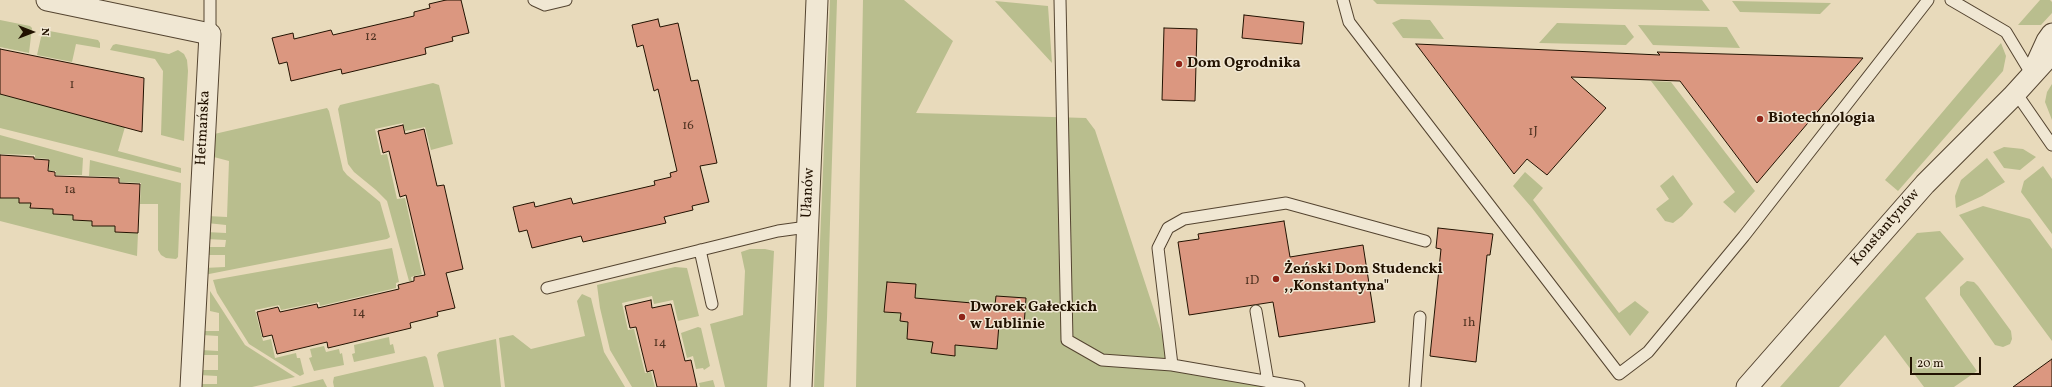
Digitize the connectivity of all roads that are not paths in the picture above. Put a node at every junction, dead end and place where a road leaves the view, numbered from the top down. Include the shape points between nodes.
1 (47, 0) edge
2 (210, 0) edge
3 (534, 0) edge
4 (566, 0) edge
5 (817, 0) edge
6 (1060, 0) edge
7 (1343, 0) edge
8 (1928, 0) edge
9 (1951, 0) edge
10 (210, 34) junction
11 (2052, 34) edge
12 (2052, 54) edge
13 (2032, 75) junction
14 (2016, 93) junction
15 (2052, 145) edge
16 (807, 227) junction
17 (1425, 241) dead end
18 (700, 250) junction
19 (547, 288) dead end
20 (712, 304) dead end
21 (1256, 311) dead end
22 (1420, 317) dead end
23 (1172, 365) junction
24 (1268, 382) junction
25 (1293, 386) edge
26 (191, 387) edge
27 (802, 387) edge
28 (1415, 387) edge
29 (1747, 387) edge

1 - 10 street
2 - 10 lane
3 - 4 lane via 545,6
5 - 16 street, Ułanów
6 - 23 lane via 1067,340 1102,360
7 - 8 lane via 1349,22 1619,374 1648,352 1744,236
9 - 13 lane via 2006,32
10 - 26 street, Hetmańska
11 - 13 street, Konstantynów
12 - 13 street, Konstantynów
13 - 14 street, Konstantynów
14 - 15 lane
14 - 29 street, Konstantynów via 1925,184
16 - 18 lane via 778,231
16 - 27 street, Ułanów
17 - 23 lane via 1286,202 1184,219 1168,228 1158,248
18 - 19 lane
18 - 20 lane
21 - 24 lane
22 - 28 lane
23 - 24 lane
24 - 25 lane

